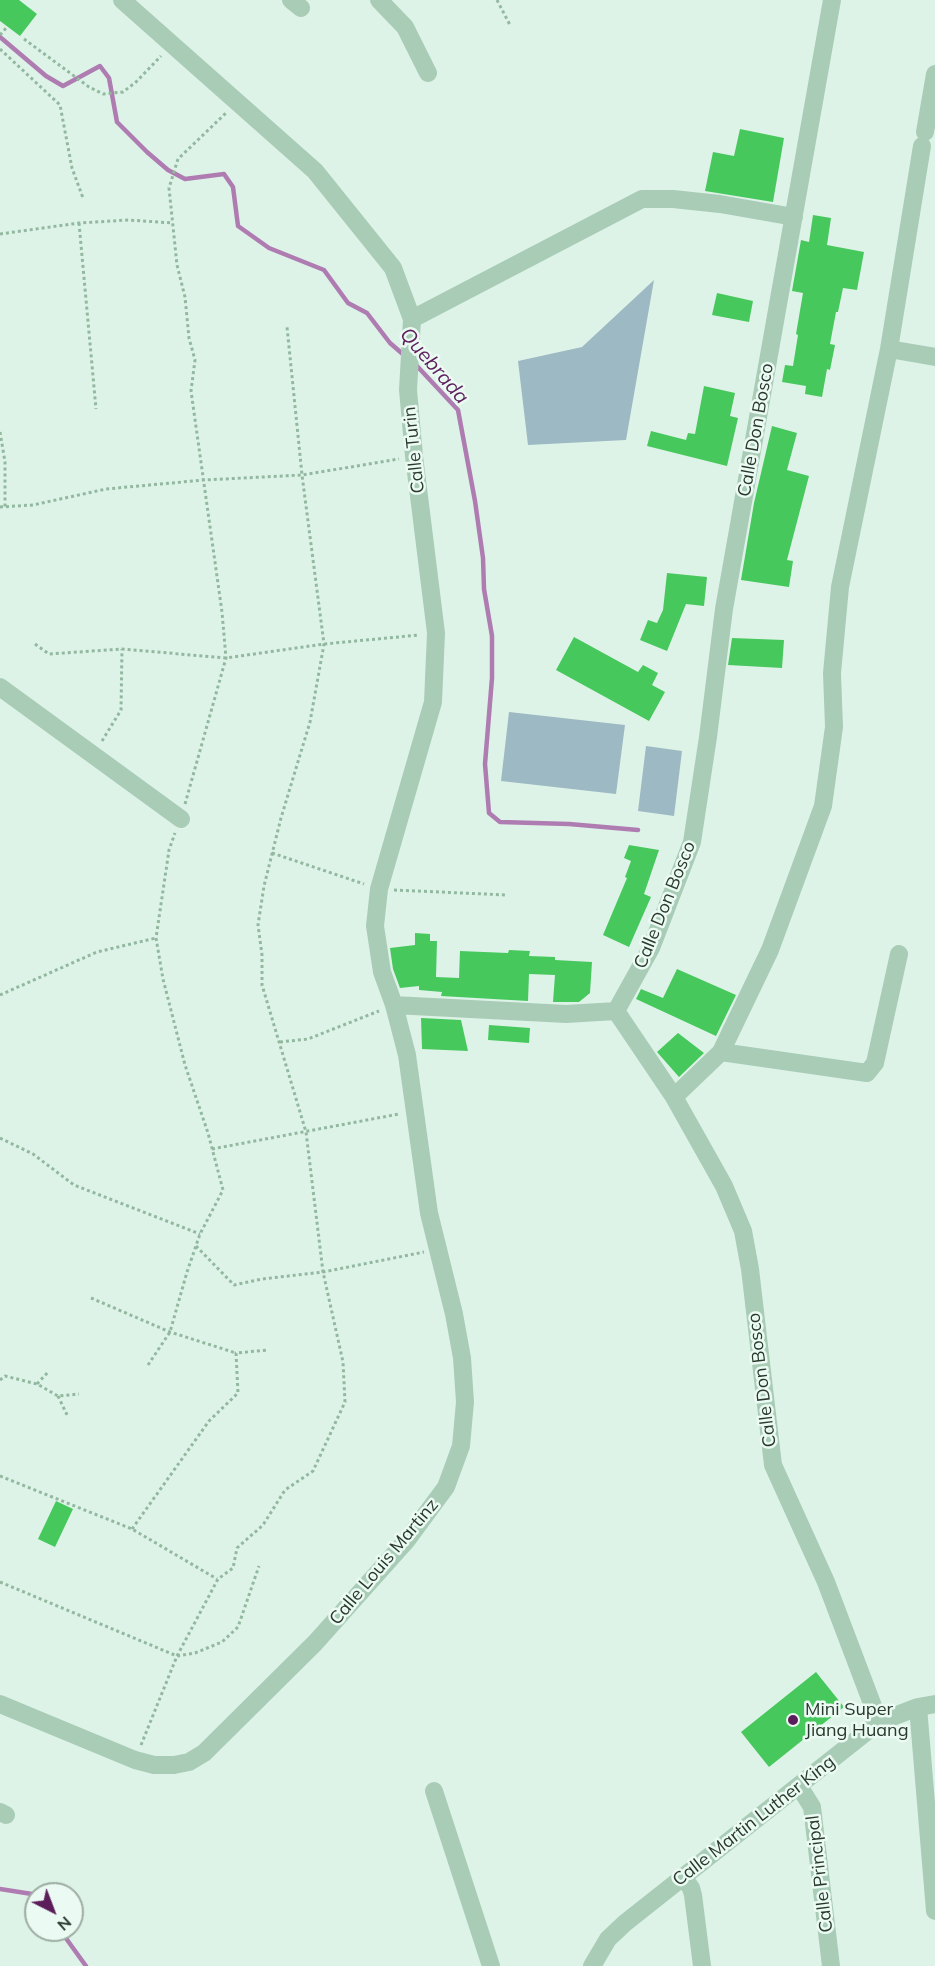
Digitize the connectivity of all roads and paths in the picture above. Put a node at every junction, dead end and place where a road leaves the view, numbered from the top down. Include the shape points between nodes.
1 (122, 0) edge
2 (379, 0) edge
3 (496, 0) edge
4 (832, 0) edge
5 (510, 25) dead end
6 (6, 28) dead end
7 (0, 35) edge
8 (24, 39) dead end
9 (172, 44) junction
10 (0, 50) edge
11 (428, 73) dead end
12 (935, 74) edge
13 (237, 103) junction
14 (84, 198) dead end
15 (794, 217) junction
16 (79, 223) junction
17 (173, 223) junction
18 (0, 234) edge
19 (412, 319) junction
20 (287, 327) dead end
21 (889, 349) junction
22 (935, 357) edge
23 (96, 409) dead end
24 (0, 432) edge
25 (414, 456) junction
26 (302, 475) junction
27 (204, 480) junction
28 (0, 507) edge
29 (5, 507) junction
30 (436, 633) junction
31 (35, 644) dead end
32 (324, 644) junction
33 (122, 649) junction
34 (226, 658) junction
35 (0, 687) edge
36 (92, 756) junction
37 (181, 819) junction
38 (272, 853) junction
39 (380, 890) junction
40 (507, 895) dead end
41 (156, 938) junction
42 (899, 954) dead end
43 (0, 995) edge
44 (394, 1005) junction
45 (616, 1011) junction
46 (279, 1042) junction
47 (721, 1052) junction
48 (674, 1097) junction
49 (415, 1110) junction
50 (306, 1132) junction
51 (0, 1138) edge
52 (212, 1149) junction
53 (200, 1234) junction
54 (196, 1246) junction
55 (437, 1249) junction
56 (323, 1272) junction
57 (91, 1298) dead end
58 (170, 1332) junction
59 (268, 1350) dead end
60 (236, 1353) junction
61 (148, 1365) dead end
62 (49, 1371) dead end
63 (0, 1380) edge
64 (37, 1384) junction
65 (79, 1394) dead end
66 (58, 1396) junction
67 (68, 1417) dead end
68 (0, 1476) edge
69 (132, 1529) junction
70 (260, 1566) dead end
71 (218, 1580) junction
72 (0, 1582) edge
73 (177, 1656) junction
74 (0, 1704) edge
75 (926, 1705) edge
76 (879, 1722) junction
77 (135, 1760) junction
78 (799, 1786) junction
79 (434, 1791) dead end
80 (683, 1877) junction
81 (935, 1911) edge
82 (491, 1966) edge
83 (592, 1966) edge
84 (702, 1966) edge
85 (831, 1966) edge

1 - 9 street, Calle Turin
2 - 11 street via 405,27
3 - 5 path
4 - 15 street, Calle Don Bosco
6 - 7 path
8 - 9 path via 103,94 123,92
9 - 13 street, Calle Turin
10 - 14 path via 60,105 72,168
12 - 21 street
13 - 17 path via 178,159 169,188
13 - 19 street, Calle Turin via 315,171 393,268
15 - 19 street via 673,198 642,199
15 - 45 street, Calle Don Bosco via 724,609 692,843 651,948
16 - 17 path
16 - 18 path
16 - 23 path
17 - 27 path via 195,360 191,391
19 - 25 street, Calle Turin via 408,390
20 - 26 path
21 - 22 street
21 - 47 street via 840,587 832,673 834,727 823,806 770,950
24 - 29 path
25 - 26 path
25 - 30 street, Calle Turin
26 - 27 path
26 - 32 path
27 - 29 path via 106,489
27 - 34 path
28 - 29 path
30 - 32 path
30 - 39 street, Calle Turin via 433,702
31 - 33 path via 49,654
32 - 34 path
32 - 38 path via 310,722
33 - 34 path
33 - 36 path via 121,710
34 - 37 path
35 - 36 street
36 - 37 street
37 - 41 path via 169,850
38 - 39 path
38 - 46 path via 258,925 262,985
39 - 40 path
39 - 44 street, Calle Turin via 375,926 382,972
41 - 43 path via 97,952
41 - 52 path via 185,1065
42 - 47 street via 875,1063 867,1073
44 - 45 street via 566,1014
44 - 46 path via 308,1039
44 - 49 street, Calle Louis Martinz
45 - 48 street, Calle Don Bosco
46 - 50 path
47 - 48 street
48 - 76 street, Calle Don Bosco via 724,1185 743,1231 772,1465 826,1582
49 - 50 path
49 - 55 street, Calle Louis Martinz
50 - 52 path
50 - 56 path
51 - 53 path via 33,1154 74,1185
52 - 53 path via 223,1190
53 - 54 path
54 - 56 path via 234,1285
54 - 58 path
55 - 56 path
55 - 77 street, Calle Louis Martinz via 454,1314 465,1402 461,1446 446,1487 407,1540 315,1643 204,1753 174,1765
56 - 71 path via 343,1362 345,1402 313,1471 285,1490 263,1525 237,1548 233,1568
57 - 58 path
58 - 60 path
58 - 61 path
59 - 60 path
60 - 69 path via 238,1393 209,1421
62 - 64 path
63 - 64 path via 5,1376
64 - 66 path
65 - 66 path
66 - 67 path
68 - 69 path
69 - 71 path
70 - 73 path via 238,1626 222,1642
71 - 73 path
72 - 73 path
73 - 77 path
74 - 77 street, Calle Louis Martinz
75 - 76 street, Calle Martin Luther King
75 - 81 street
76 - 78 street, Calle Martin Luther King
78 - 80 street, Calle Martin Luther King
78 - 85 street, Calle Principal via 812,1807
79 - 82 street
80 - 83 street, Calle Martin Luther King via 608,1939
80 - 84 street via 693,1895

